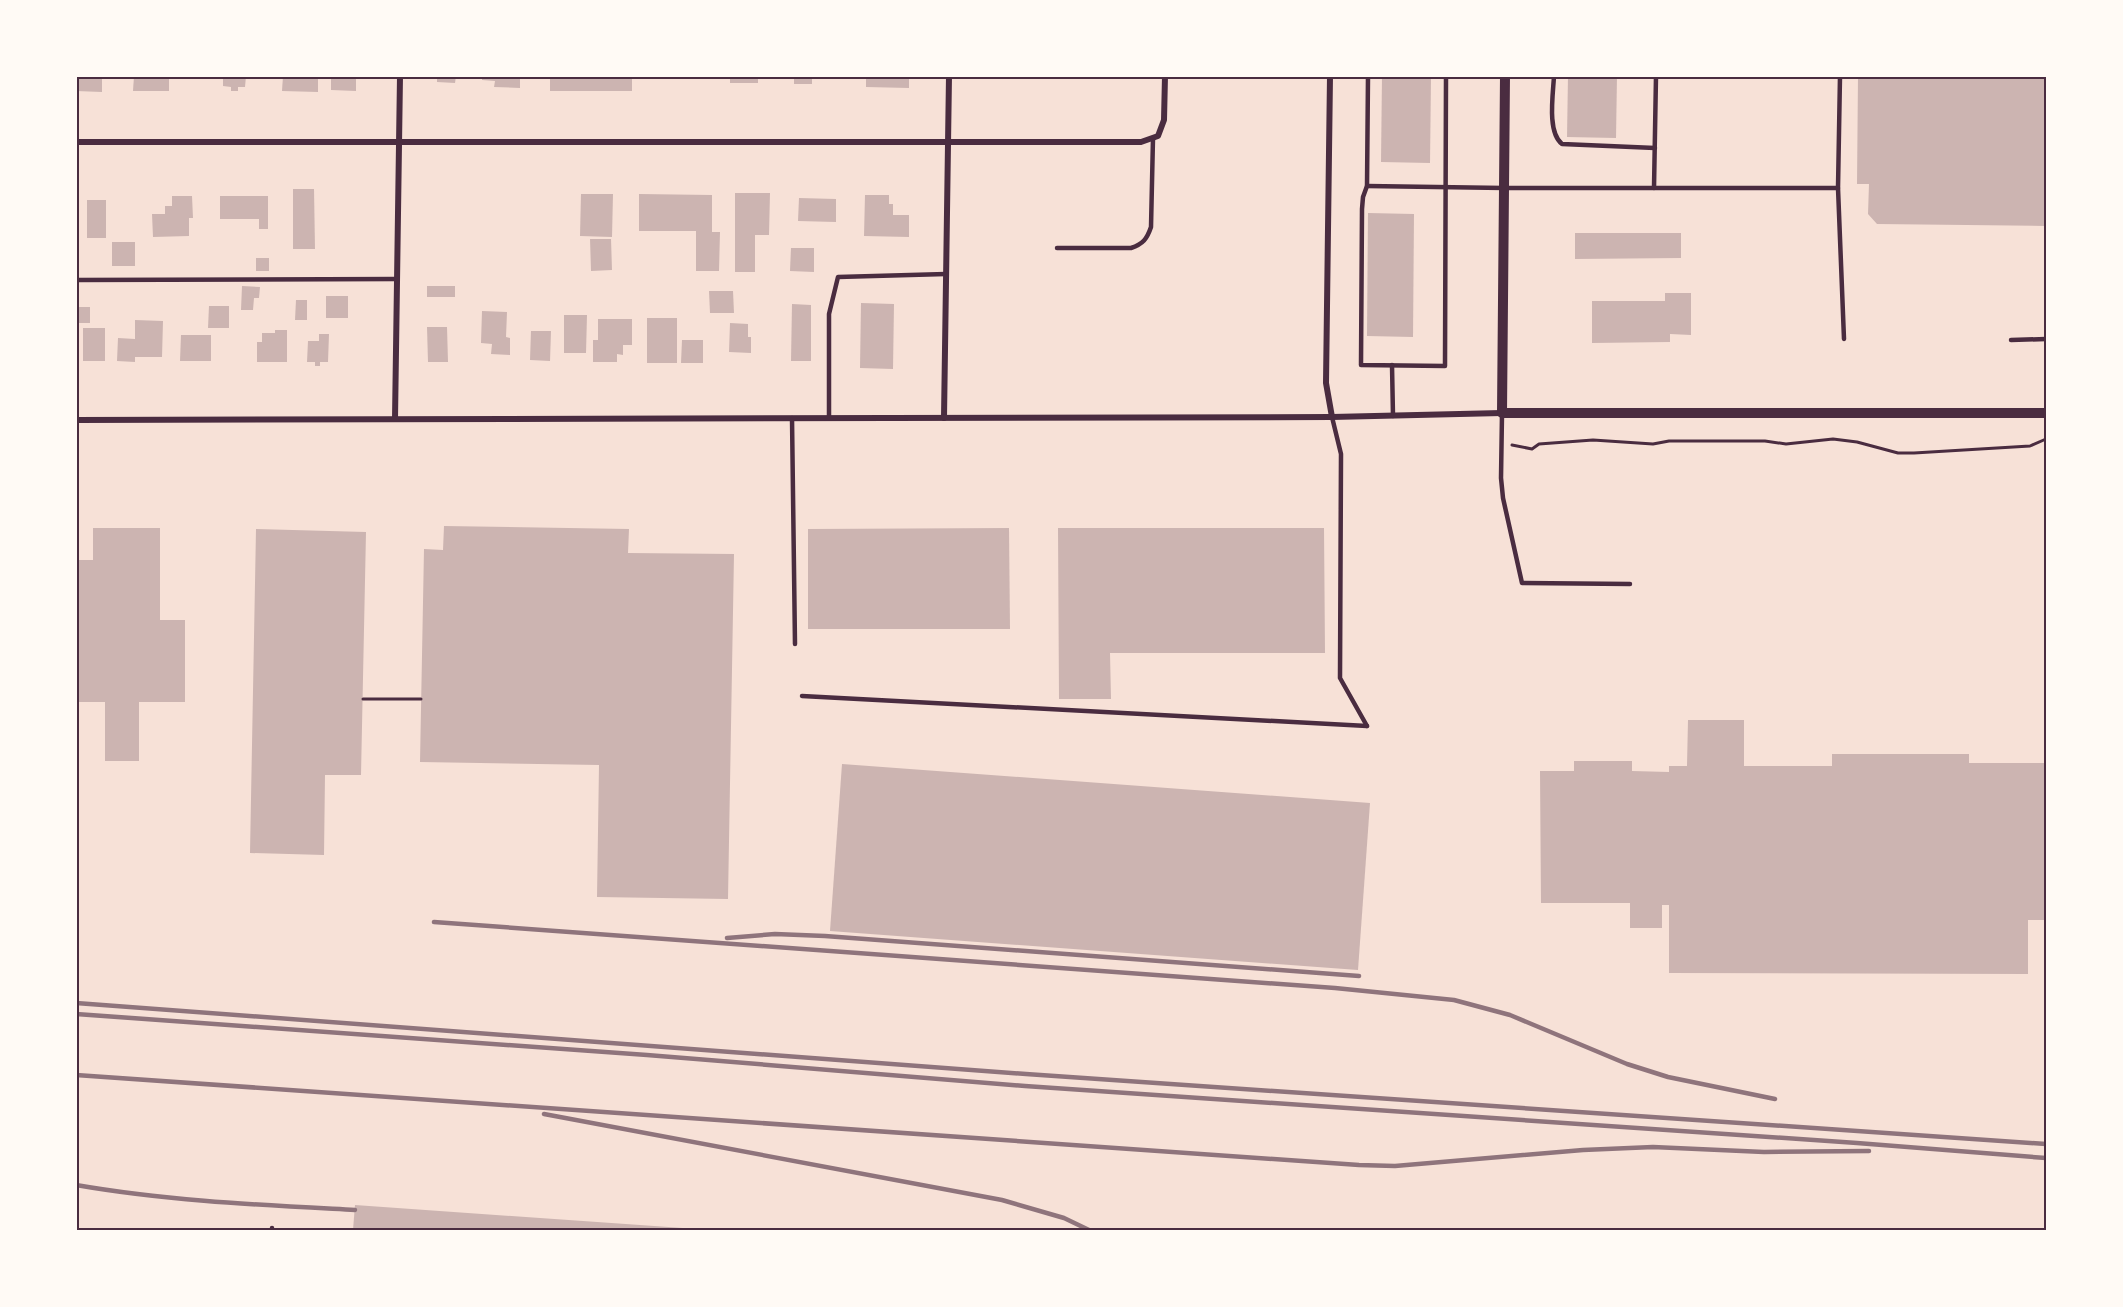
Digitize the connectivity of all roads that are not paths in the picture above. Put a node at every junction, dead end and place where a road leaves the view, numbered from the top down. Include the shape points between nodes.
1 (400, 76) edge
2 (949, 76) edge
3 (1165, 76) edge
4 (1330, 76) edge
5 (1368, 76) edge
6 (1446, 76) edge
7 (1505, 76) edge
8 (1554, 76) edge
9 (1656, 76) edge
10 (1840, 76) edge
11 (1155, 137) junction
12 (948, 141) junction
13 (76, 142) edge
14 (399, 142) junction
15 (1655, 148) junction
16 (1367, 186) junction
17 (1445, 186) junction
18 (1504, 188) junction
19 (1654, 188) junction
20 (1838, 188) junction
21 (1057, 248) dead end
22 (946, 274) junction
23 (397, 279) junction
24 (76, 280) edge
25 (1844, 339) dead end
26 (2046, 339) edge
27 (2011, 340) dead end
28 (1392, 365) junction
29 (1502, 413) junction
30 (2046, 413) edge
31 (1393, 416) junction
32 (1332, 417) junction
33 (792, 418) junction
34 (829, 418) junction
35 (944, 418) junction
36 (395, 419) junction
37 (76, 420) edge
38 (1630, 584) dead end
39 (795, 644) dead end
40 (802, 696) dead end

1 - 14 street
2 - 12 street
3 - 11 street via 1164,120
4 - 32 street via 1326,383
5 - 16 lane
6 - 17 lane
7 - 18 street
8 - 15 lane via 1553,128 1562,144
9 - 15 lane
10 - 20 lane
11 - 12 street via 1142,142
11 - 21 lane via 1148,237 1131,248
12 - 14 street
12 - 22 street
13 - 14 street
14 - 23 street
15 - 19 lane
16 - 17 lane
16 - 28 lane via 1362,209 1361,365
17 - 18 lane
17 - 28 lane via 1445,366
18 - 19 lane
18 - 29 street
19 - 20 lane
20 - 25 lane
22 - 34 lane via 838,277 829,314
22 - 35 street
23 - 24 lane
23 - 36 street
26 - 27 lane
28 - 31 lane
29 - 30 street
29 - 31 street
29 - 38 lane via 1503,498 1522,583
31 - 32 street
32 - 35 street
32 - 40 lane via 1341,454 1340,678 1367,726
33 - 34 street
33 - 36 street
33 - 39 lane
34 - 35 street
36 - 37 street

